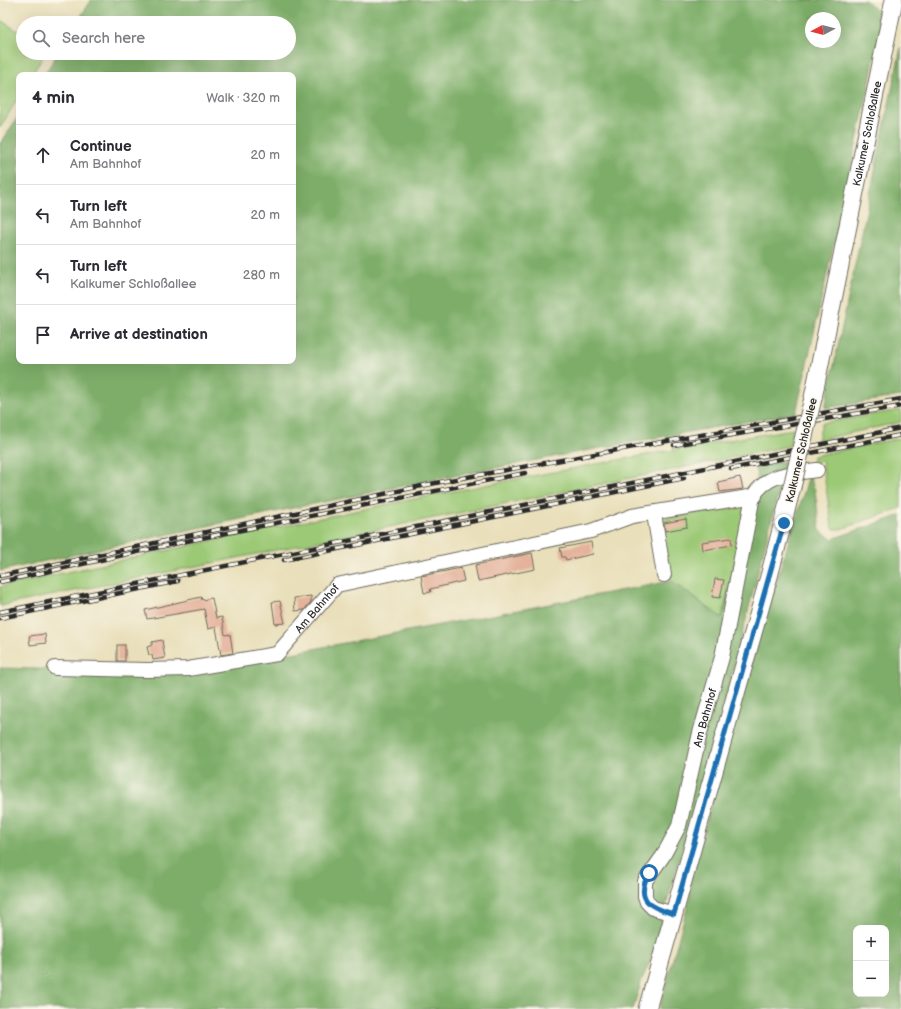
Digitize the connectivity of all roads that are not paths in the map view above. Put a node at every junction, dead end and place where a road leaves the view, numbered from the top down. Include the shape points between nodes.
1 (894, 0) edge
2 (817, 470) dead end
3 (754, 496) junction
4 (654, 514) junction
5 (664, 575) dead end
6 (55, 668) dead end
7 (674, 914) junction
8 (647, 1009) edge

1 - 7 main road, Kalkumer Schloßallee, bridge via 813,398 792,487
2 - 3 street via 778,476 761,484
3 - 4 street, Am Bahnhof
3 - 7 street, Am Bahnhof via 722,658 700,733 679,826 663,856 645,880 647,902 654,908
4 - 5 street
4 - 6 street, Am Bahnhof via 632,516 591,531 337,585 277,654 188,669
7 - 8 main road, Kalkumer Schloßallee

